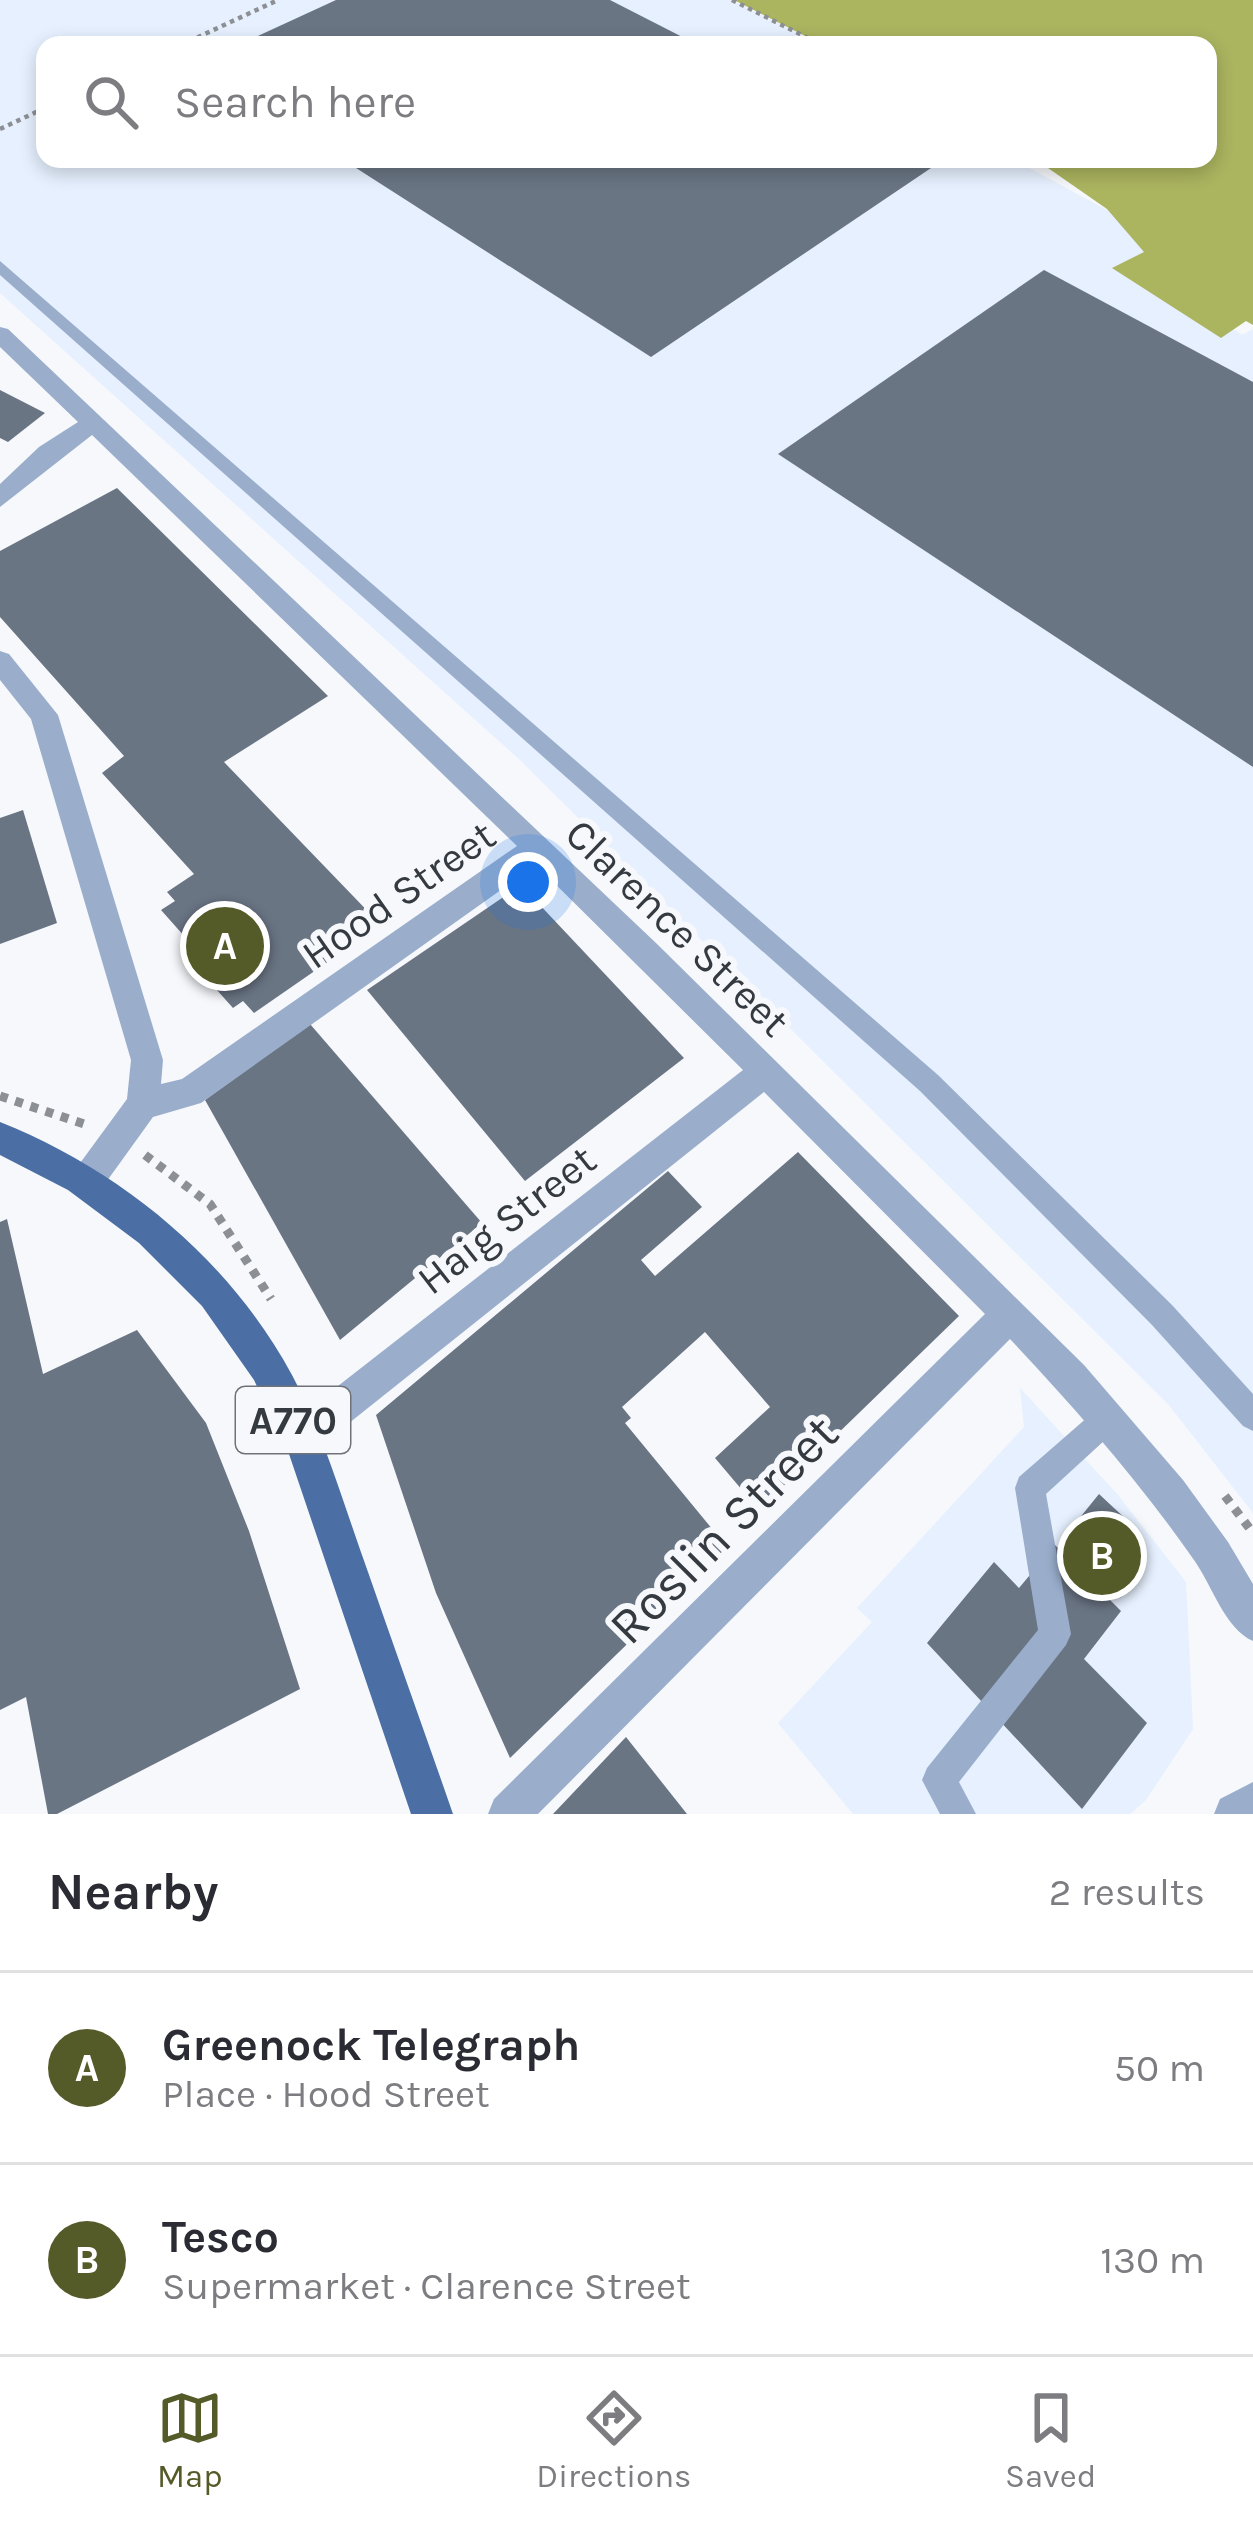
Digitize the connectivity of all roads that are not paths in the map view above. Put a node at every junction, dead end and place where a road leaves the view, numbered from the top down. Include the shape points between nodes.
1 (0, 266) edge
2 (0, 334) edge
3 (93, 423) junction
4 (0, 498) edge
5 (0, 661) edge
6 (537, 848) junction
7 (766, 1071) junction
8 (142, 1104) junction
9 (0, 1138) edge
10 (87, 1181) junction
11 (1008, 1316) junction
12 (1253, 1416) edge
13 (1107, 1419) junction
14 (301, 1438) junction
15 (1253, 1621) edge
16 (1253, 1803) edge
17 (432, 1814) edge
18 (509, 1814) edge
19 (959, 1814) edge
20 (1234, 1814) edge

1 - 12 lane via 929,1083
2 - 3 street, Clarence Street
3 - 4 street
3 - 6 street, Clarence Street
5 - 8 street via 44,715 147,1060
6 - 7 street, Clarence Street
6 - 8 street, Hood Street via 190,1091
7 - 11 street, Clarence Street
7 - 14 street, Haig Street
8 - 10 street
9 - 10 main road, A770
10 - 14 main road, A770 via 141,1219 209,1288 267,1367
11 - 13 street, Clarence Street
11 - 18 street, Roslin Street
13 - 15 street, Clarence Street via 1197,1530
13 - 19 lane via 1030,1488 1055,1634 939,1780
14 - 17 main road, A770
16 - 20 street

